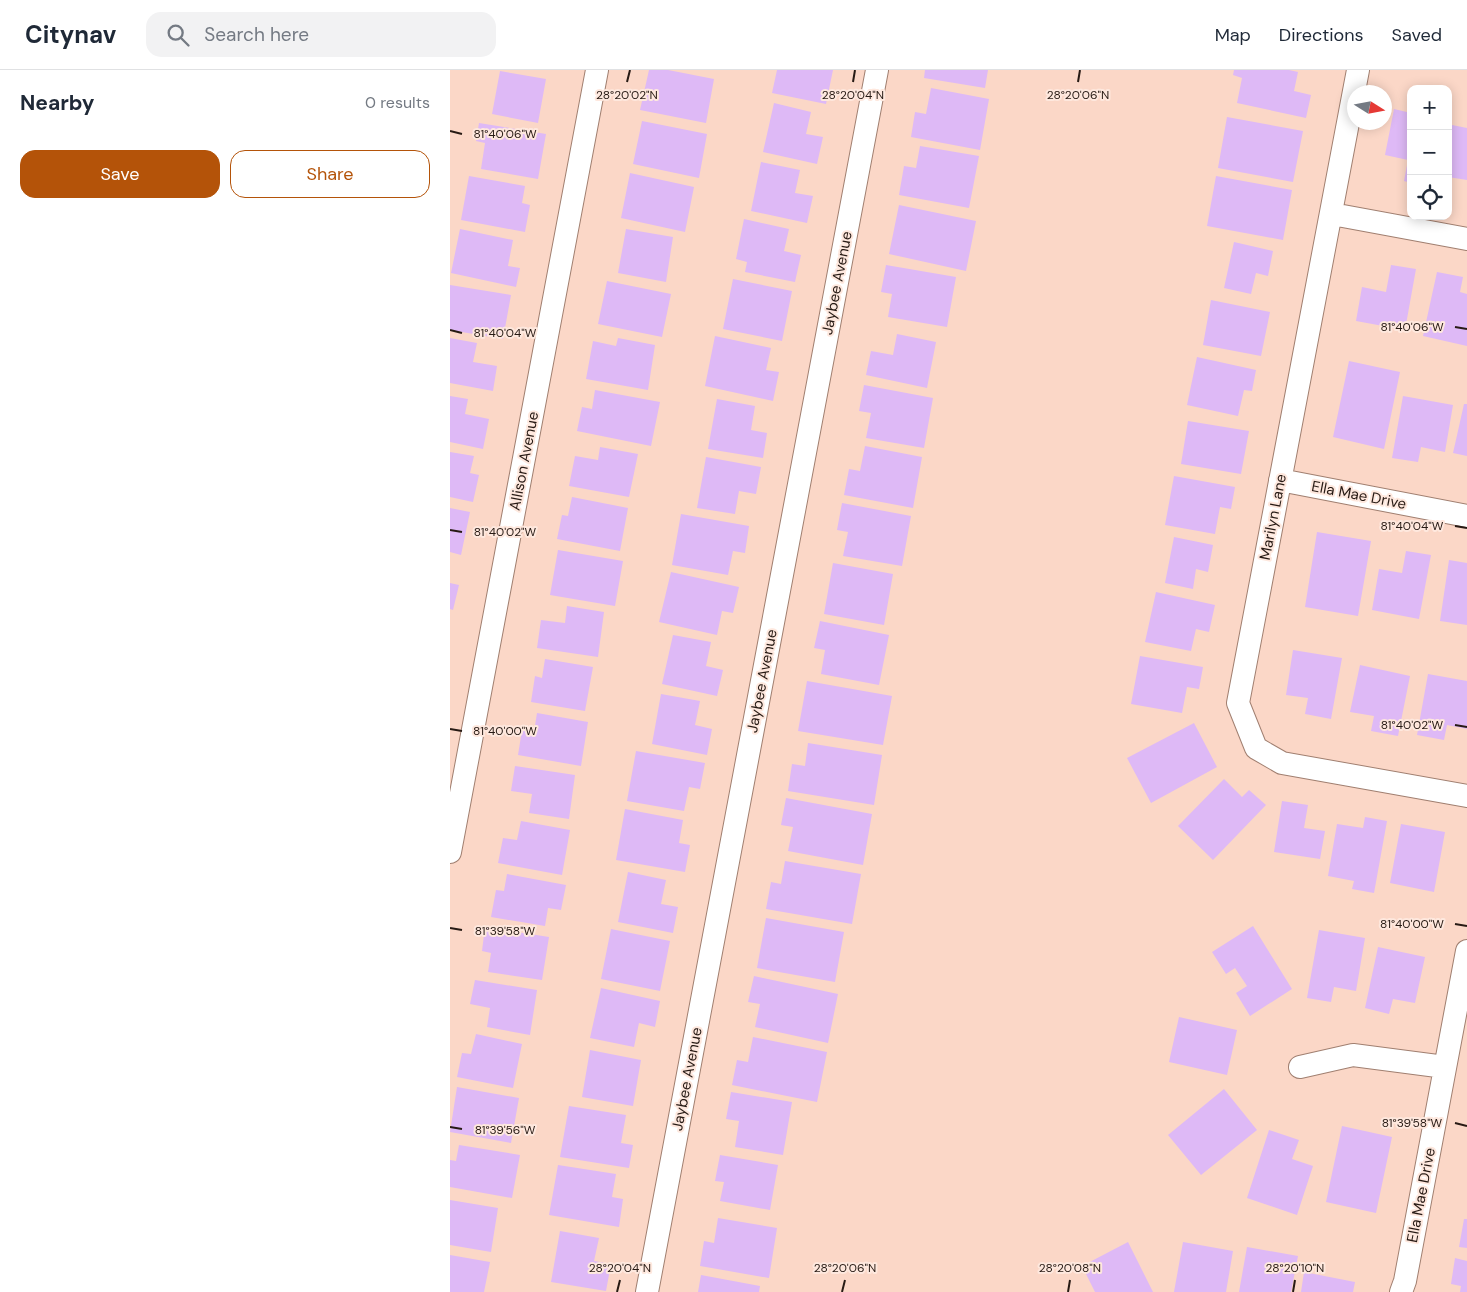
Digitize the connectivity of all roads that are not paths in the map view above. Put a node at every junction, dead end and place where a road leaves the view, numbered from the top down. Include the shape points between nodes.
1 (597, 70) edge
2 (877, 70) edge
3 (1358, 70) edge
4 (1332, 214) junction
5 (1467, 238) edge
6 (1280, 480) junction
7 (1467, 516) edge
8 (1467, 796) edge
9 (450, 852) edge
10 (1467, 951) edge
11 (1300, 1067) dead end
12 (1445, 1068) junction
13 (647, 1292) edge
14 (1401, 1292) edge

1 - 9 street, Allison Avenue
2 - 13 street, Jaybee Avenue
3 - 4 street, Marilyn Lane
4 - 5 street
4 - 6 street, Marilyn Lane
6 - 7 street, Ella Mae Drive
6 - 8 street, Marilyn Lane via 1238,703 1256,748 1282,763
10 - 12 street, Ella Mae Drive
11 - 12 street via 1353,1055
12 - 14 street, Ella Mae Drive

